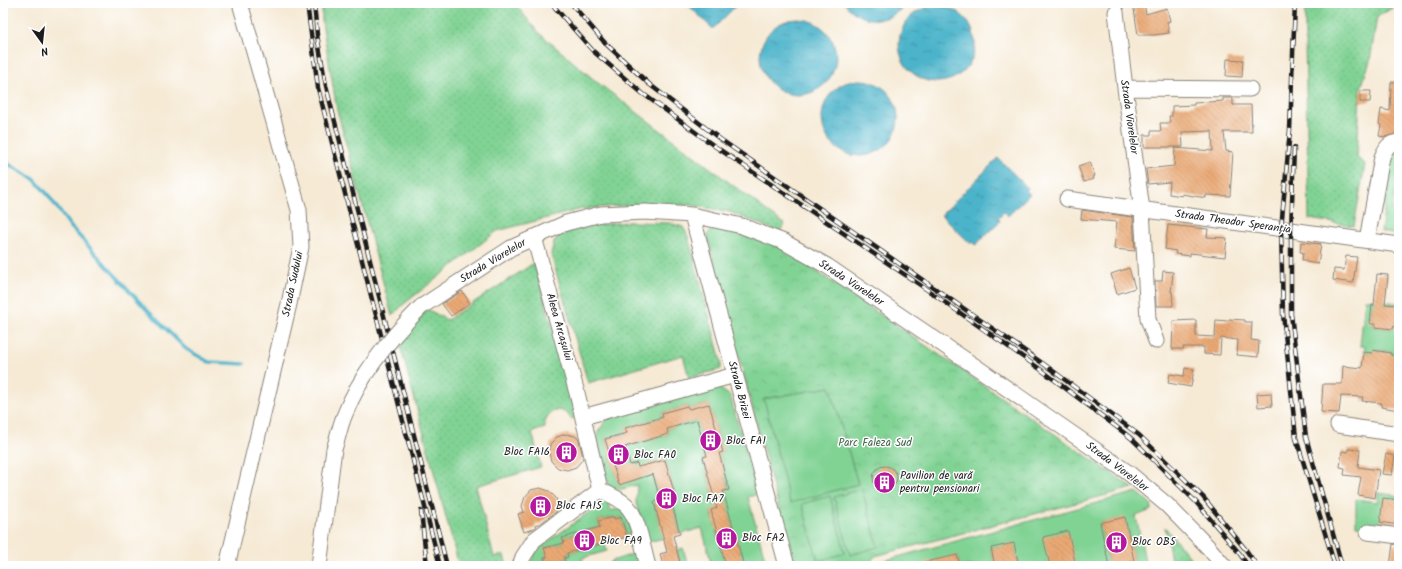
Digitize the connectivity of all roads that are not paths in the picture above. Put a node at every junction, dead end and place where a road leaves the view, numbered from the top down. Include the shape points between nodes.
1 (240, 3) edge
2 (1116, 12) dead end
3 (1125, 88) junction
4 (1250, 89) dead end
5 (1399, 142) edge
6 (1067, 199) dead end
7 (1142, 209) junction
8 (692, 215) junction
9 (534, 237) junction
10 (1367, 240) junction
11 (1399, 245) edge
12 (1156, 341) dead end
13 (735, 375) junction
14 (583, 416) junction
15 (1338, 425) dead end
16 (1399, 434) edge
17 (600, 490) junction
18 (1368, 532) dead end
19 (1399, 536) edge
20 (227, 566) edge
21 (320, 566) edge
22 (520, 566) edge
23 (648, 566) edge
24 (786, 566) edge
25 (1224, 566) edge

1 - 20 street, Strada Sudului via 299,210 300,247
2 - 3 street, Strada Viorelelor
3 - 4 street
3 - 7 street, Strada Viorelelor
5 - 10 street via 1387,146 1382,157
6 - 7 street, Strada Theodor Speranția
7 - 10 street, Strada Theodor Speranția
7 - 12 street, Strada Viorelelor via 1148,319
8 - 9 street, Strada Viorelelor via 645,212 601,214 566,223
8 - 13 street, Strada Brizei
8 - 25 street, Strada Viorelelor via 742,226 784,242 827,266 1130,474 1167,505
9 - 14 street, Aleea Arcașului
9 - 21 street, Strada Viorelelor, bridge via 511,248 421,307 395,332 366,374 345,414 334,449
10 - 11 street, Strada Theodor Speranția
13 - 14 street
13 - 24 street, Strada Brizei
14 - 17 street, Aleea Arcașului
15 - 16 street
17 - 22 street via 534,540
17 - 23 street via 626,504 634,515
18 - 19 street

